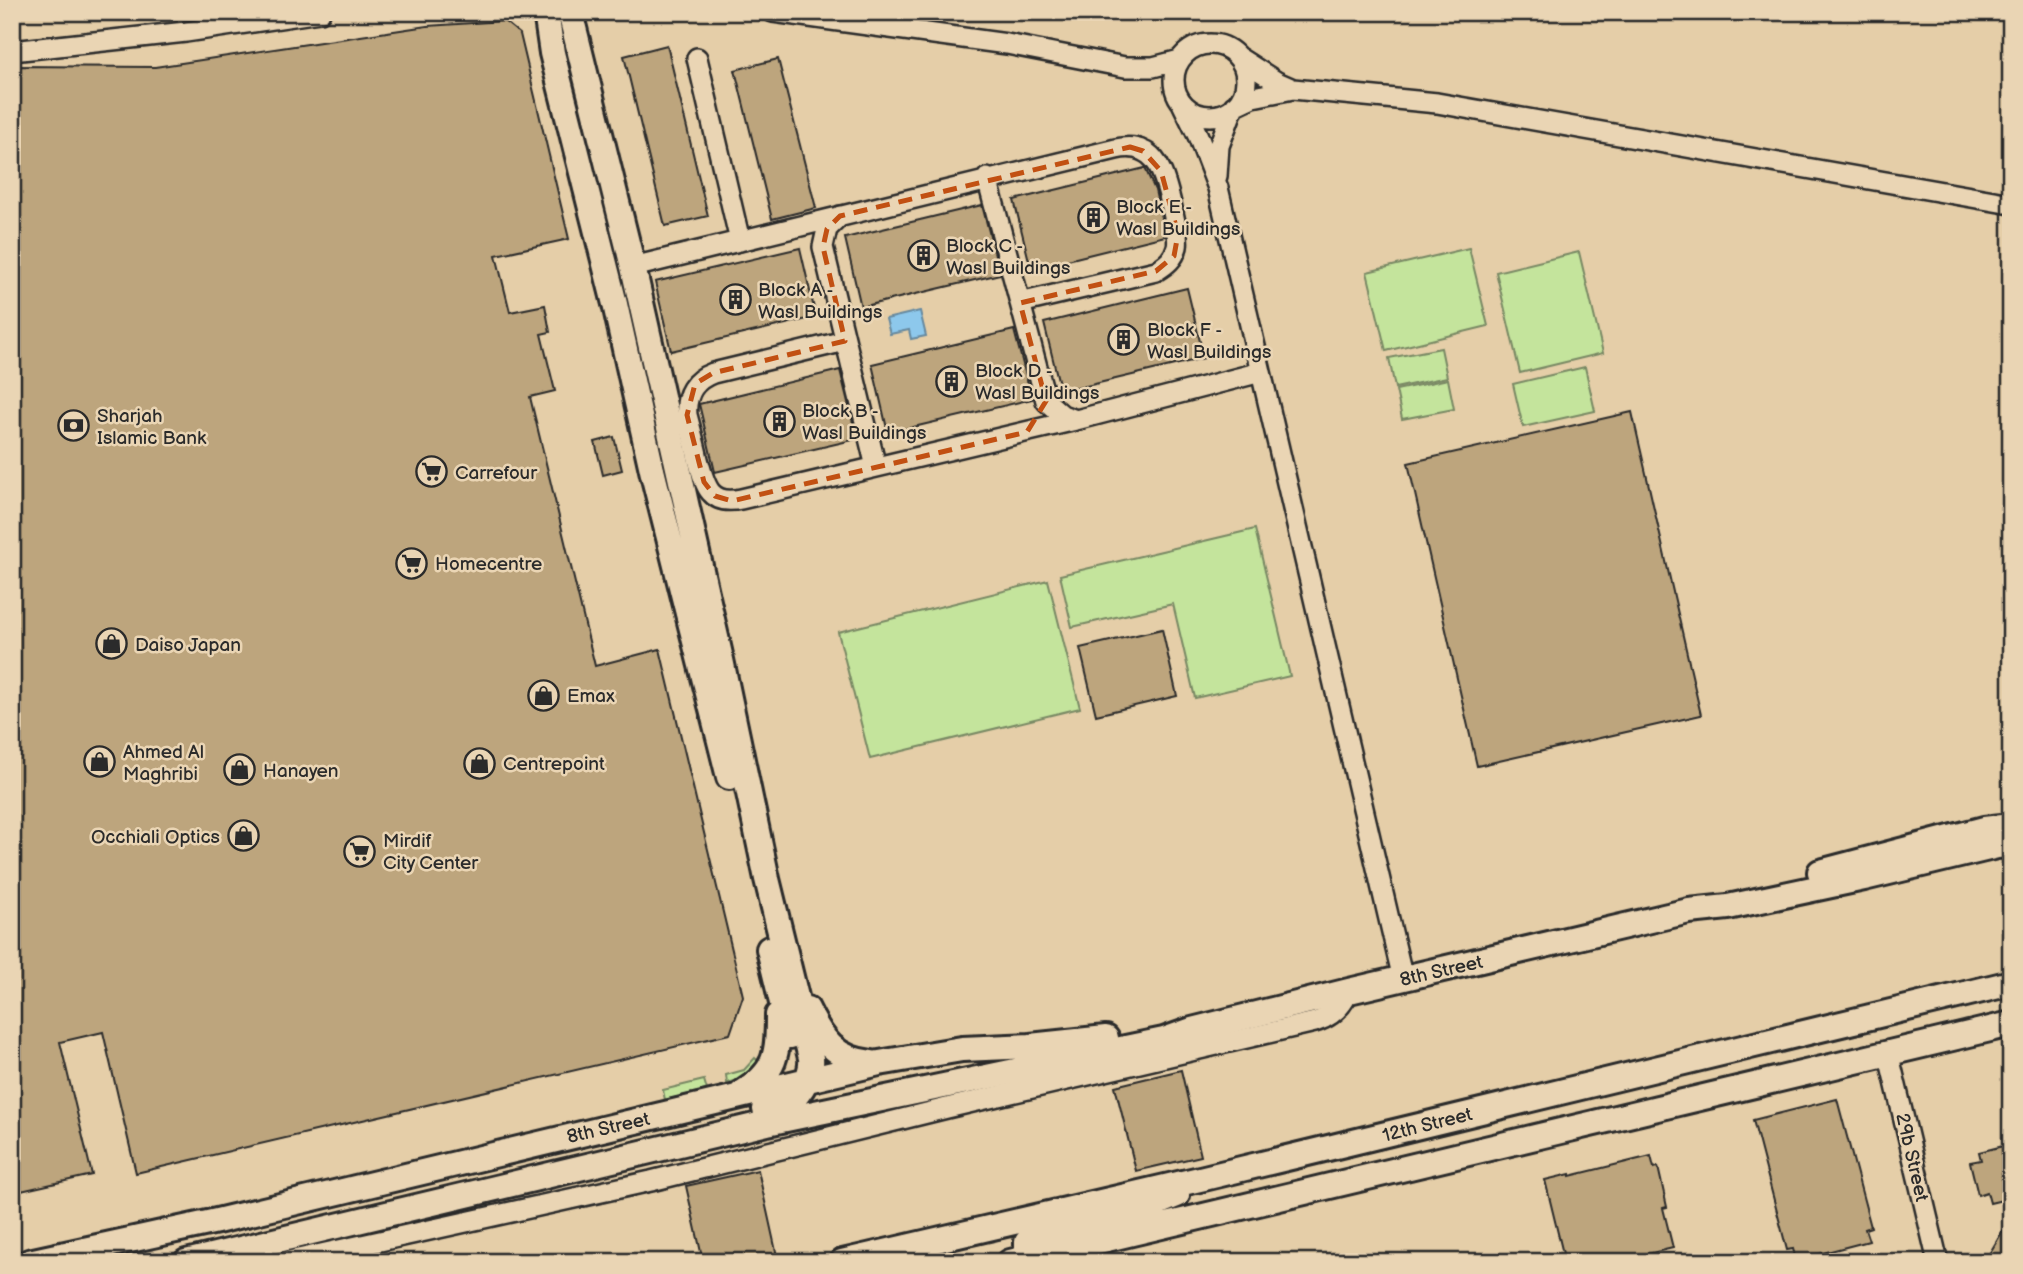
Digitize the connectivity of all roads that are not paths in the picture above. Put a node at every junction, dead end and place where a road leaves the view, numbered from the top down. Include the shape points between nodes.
1 (320, 12) edge
2 (546, 12) edge
3 (570, 12) edge
4 (773, 12) edge
5 (12, 51) edge
6 (1238, 57) junction
7 (697, 58) dead end
8 (1180, 60) junction
9 (1293, 89) junction
10 (1182, 103) junction
11 (1235, 105) junction
12 (988, 178) junction
13 (1218, 188) junction
14 (2011, 204) edge
15 (840, 216) junction
16 (740, 241) junction
17 (600, 246) junction
18 (633, 267) junction
19 (1020, 303) junction
20 (845, 341) junction
21 (1261, 372) junction
22 (1046, 401) junction
23 (664, 413) junction
24 (1076, 420) junction
25 (1027, 432) junction
26 (876, 467) junction
27 (669, 536) junction
28 (720, 655) junction
29 (2011, 826) edge
30 (2011, 845) edge
31 (1689, 911) junction
32 (1403, 979) junction
33 (2011, 983) edge
34 (785, 984) junction
35 (1349, 991) junction
36 (2011, 1024) edge
37 (1192, 1030) junction
38 (1888, 1052) junction
39 (879, 1063) junction
40 (805, 1082) junction
41 (733, 1098) junction
42 (836, 1108) junction
43 (654, 1151) junction
44 (434, 1168) junction
45 (1204, 1178) junction
46 (356, 1222) junction
47 (1033, 1258) edge
48 (29, 1262) edge
49 (186, 1262) edge
50 (285, 1262) edge
51 (842, 1262) edge
52 (1938, 1262) edge

1 - 5 street
2 - 17 street
3 - 18 street
4 - 8 street via 1007,44 1125,67 1153,67
6 - 8 street via 1211,44 1191,49
6 - 9 street
6 - 11 street via 1245,86
7 - 16 street
8 - 10 street via 1174,84
9 - 11 street
9 - 14 street via 1450,105
10 - 11 street via 1209,116
10 - 13 street
11 - 13 street via 1219,146
12 - 15 street
12 - 19 street
12 - 19 street via 1130,147 1154,159 1174,221 1178,245 1174,256 1156,271
13 - 21 street
15 - 16 street
15 - 20 street via 827,229 822,247
16 - 18 street
17 - 23 street via 612,251 618,262 648,385
17 - 27 street
18 - 23 street
19 - 22 street
20 - 26 street
20 - 26 street via 703,377 686,404 694,442 704,482 723,500
21 - 24 street
21 - 32 street
22 - 24 street
22 - 25 street
23 - 28 street
24 - 25 street
25 - 26 street
27 - 28 street via 687,548 704,617
27 - 34 street
28 - 34 street
29 - 31 street, 8th Street via 1724,896
30 - 31 street, 8th Street via 1728,907
31 - 32 street, 8th Street
32 - 35 street, 8th Street
33 - 45 street, 12th Street
34 - 39 street via 833,1049 853,1060
34 - 40 street via 796,1062
34 - 41 street via 775,1060 766,1074
35 - 37 street, 8th Street
35 - 50 street via 1332,1014 1315,1022 651,1181
36 - 38 street, 12th Street
37 - 39 street, 8th Street via 962,1049
37 - 42 street, 8th Street via 1164,1040
38 - 47 street, 12th Street
38 - 52 street, 29b Street
39 - 40 street, 8th Street
40 - 41 street, 8th Street
40 - 42 street via 823,1103
40 - 43 street via 794,1100 784,1105 678,1131 664,1138
41 - 44 street, 8th Street
42 - 43 street, 8th Street
43 - 46 street, 8th Street
44 - 46 street via 426,1190 376,1203
44 - 48 street, 8th Street
45 - 47 street via 1151,1207 1035,1235 1027,1242
45 - 51 street, 12th Street
46 - 49 street, 8th Street

